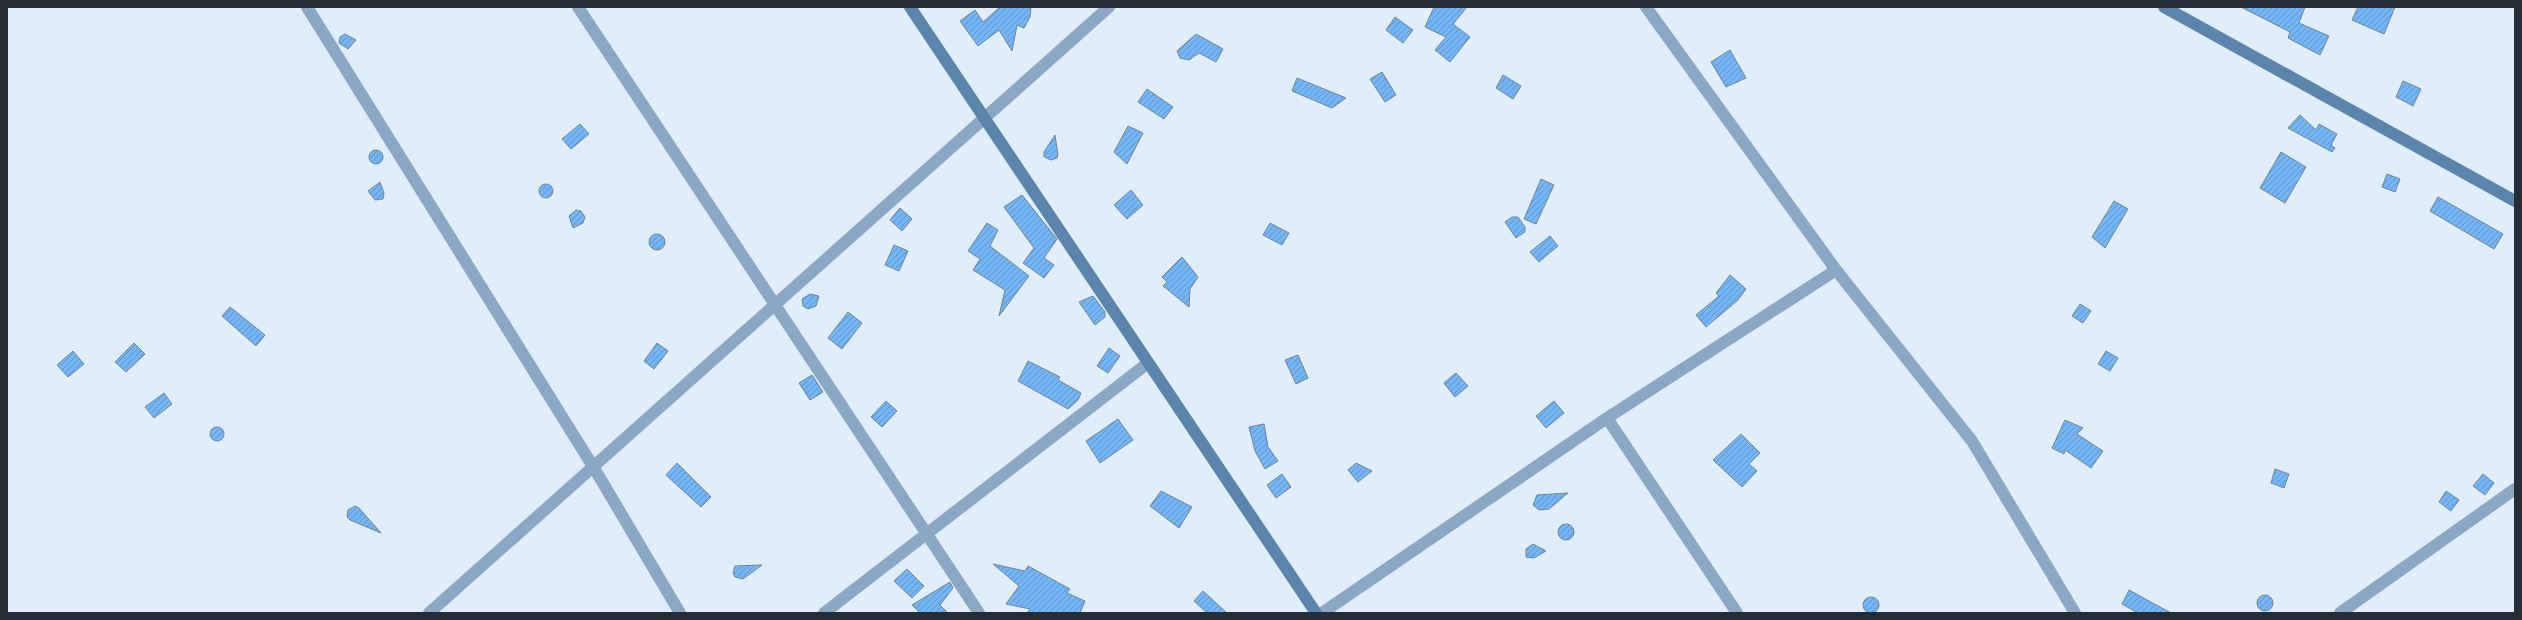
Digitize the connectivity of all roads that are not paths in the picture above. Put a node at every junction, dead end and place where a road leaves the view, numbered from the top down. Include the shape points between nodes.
1 (307, 7) edge
2 (578, 7) edge
3 (910, 7) edge
4 (1109, 7) edge
5 (1646, 7) edge
6 (2164, 7) edge
7 (984, 120) junction
8 (2515, 201) edge
9 (1836, 270) junction
10 (774, 305) junction
11 (1148, 363) junction
12 (1607, 418) junction
13 (594, 468) junction
14 (2515, 489) edge
15 (926, 534) junction
16 (429, 613) edge
17 (680, 613) edge
18 (824, 613) edge
19 (979, 613) edge
20 (1316, 613) edge
21 (1322, 613) edge
22 (1737, 613) edge
23 (2075, 613) edge
24 (2340, 613) edge

1 - 13 street
2 - 10 street
3 - 7 street
4 - 7 street
5 - 9 street
6 - 8 street
7 - 10 street
7 - 11 street
9 - 12 street
9 - 23 street via 1972,441
10 - 13 street
10 - 15 street
11 - 15 street
11 - 20 street
12 - 21 street
12 - 22 street
13 - 16 street
13 - 17 street
14 - 24 street
15 - 18 street
15 - 19 street

